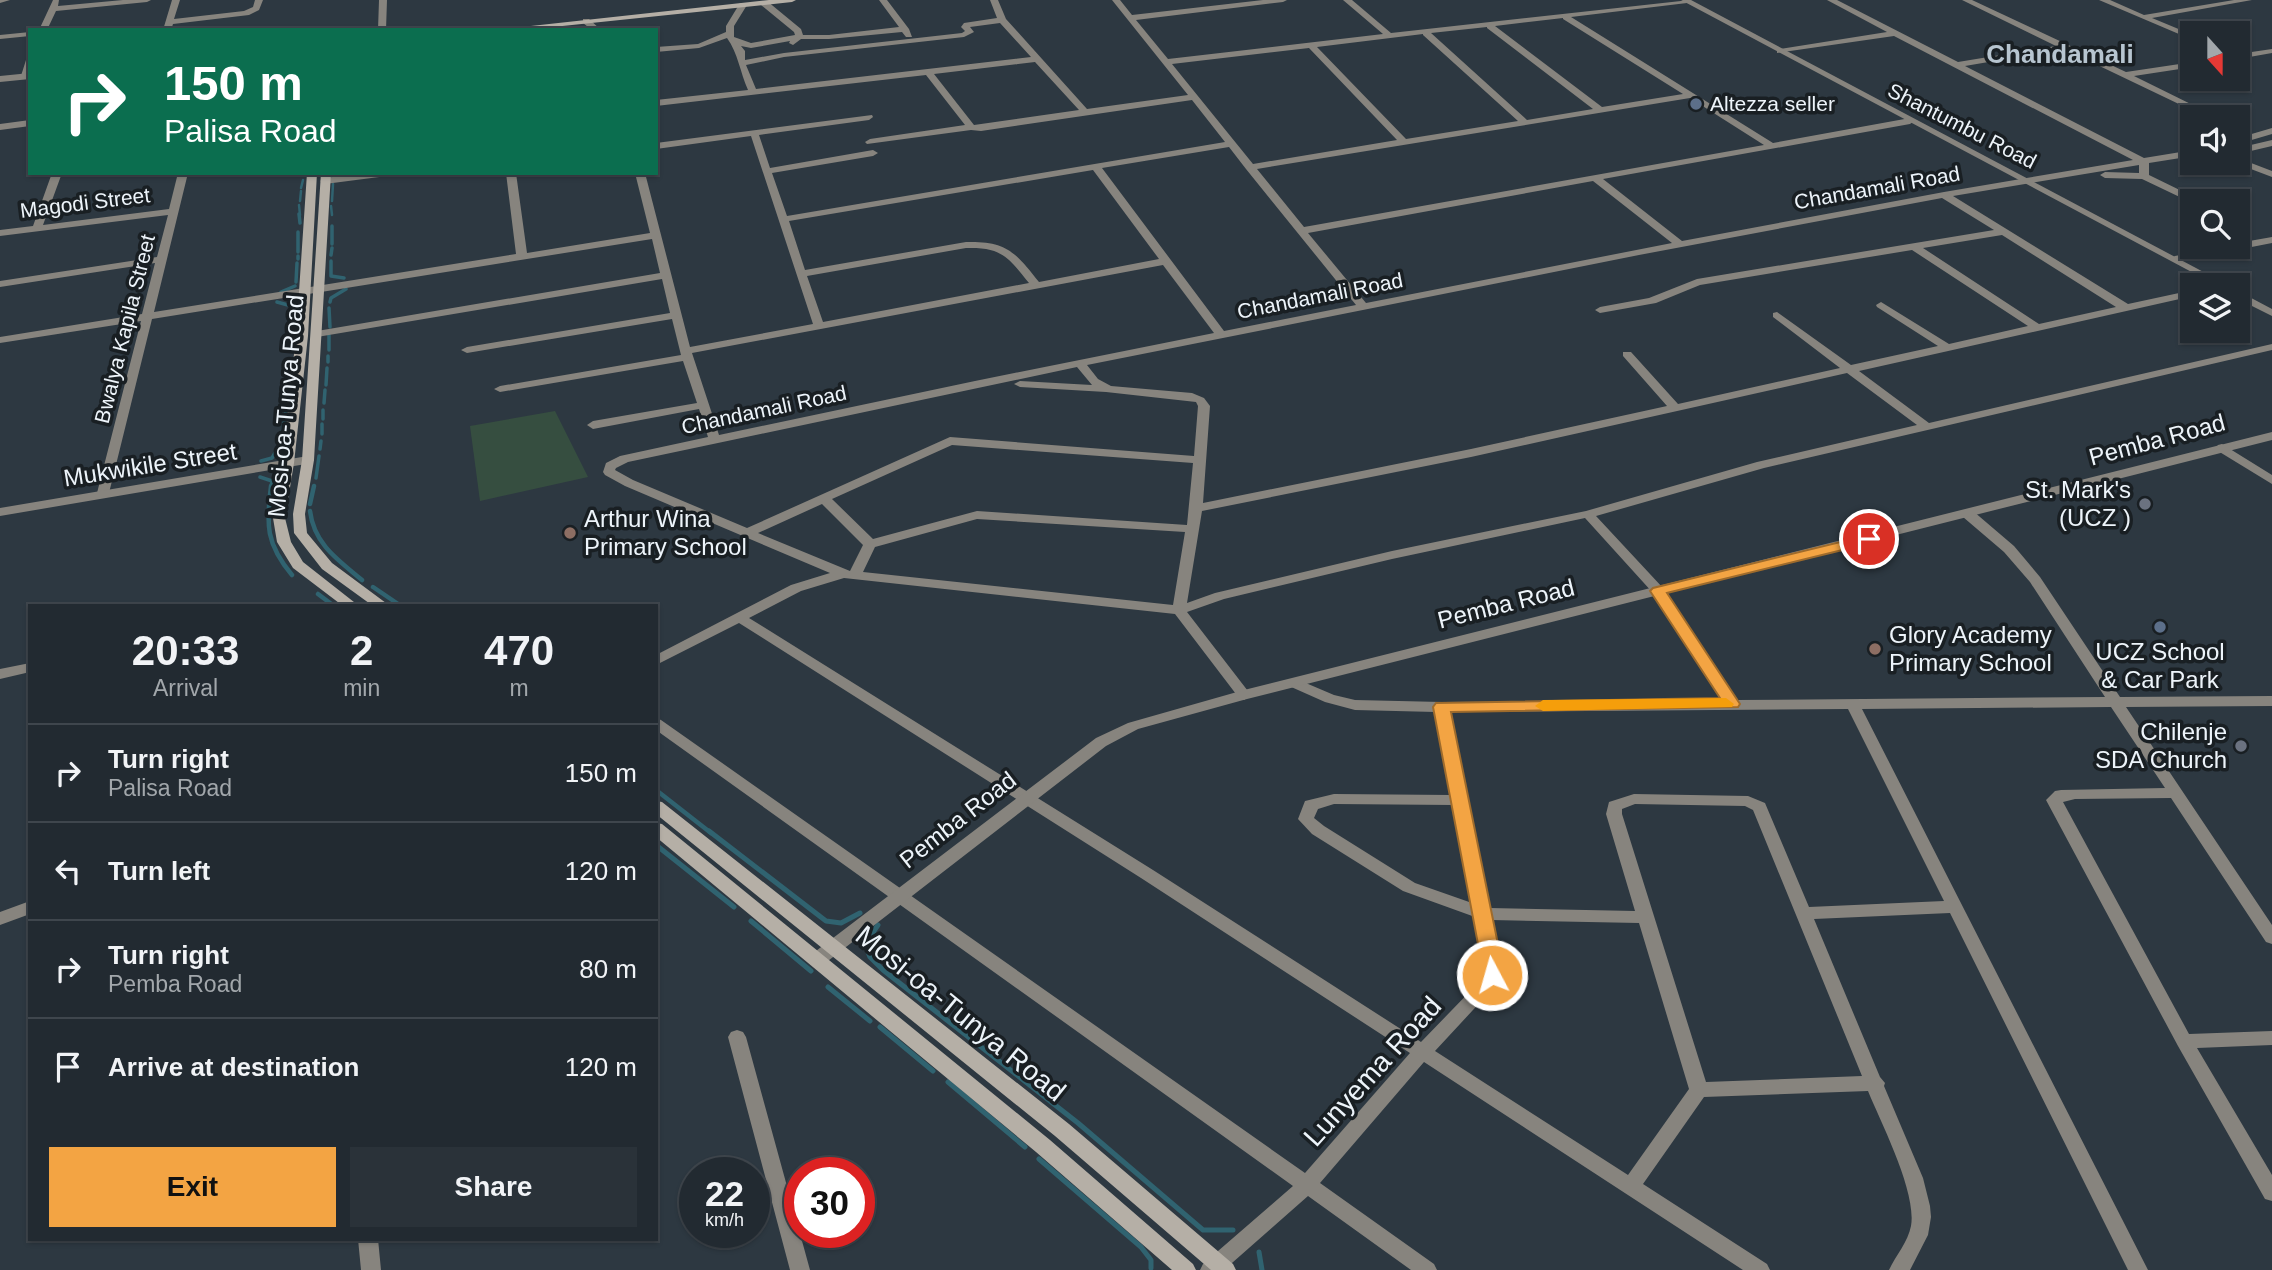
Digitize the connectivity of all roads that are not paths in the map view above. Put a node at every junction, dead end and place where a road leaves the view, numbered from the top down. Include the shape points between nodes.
1 (6, 0) edge
2 (147, 0) edge
3 (176, 0) edge
4 (259, 0) edge
5 (383, 0) edge
6 (391, 0) edge
7 (792, 0) edge
8 (883, 0) edge
9 (993, 0) edge
10 (1116, 0) edge
11 (1283, 0) edge
12 (1347, 0) edge
13 (1831, 0) edge
14 (1966, 0) edge
15 (2104, 0) edge
16 (2248, 0) edge
17 (0, 1) edge
18 (1686, 1) edge
19 (758, 2) edge
20 (55, 4) edge
21 (743, 5) junction
22 (1566, 17) junction
23 (2144, 17) junction
24 (1129, 18) junction
25 (1002, 20) junction
26 (586, 21) junction
27 (168, 26) edge
28 (1490, 26) junction
29 (44, 28) edge
30 (382, 28) edge
31 (518, 28) edge
32 (595, 28) edge
33 (905, 29) junction
34 (2180, 32) edge
35 (1426, 33) junction
36 (1896, 33) junction
37 (28, 34) edge
38 (0, 37) edge
39 (799, 37) junction
40 (1391, 37) junction
41 (731, 38) junction
42 (914, 40) junction
43 (1312, 46) junction
44 (2064, 47) junction
45 (658, 50) edge
46 (1780, 51) junction
47 (2272, 51) edge
48 (784, 55) junction
49 (2250, 55) edge
50 (1038, 60) junction
51 (1166, 62) junction
52 (741, 63) junction
53 (1957, 65) junction
54 (2180, 66) edge
55 (928, 72) junction
56 (2124, 75) junction
57 (26, 76) edge
58 (0, 79) edge
59 (753, 92) junction
60 (1689, 96) junction
61 (1193, 97) junction
62 (658, 103) edge
63 (2188, 105) edge
64 (1600, 110) junction
65 (1085, 113) junction
66 (869, 117) dead end
67 (1910, 121) junction
68 (1524, 122) junction
69 (28, 123) edge
70 (0, 127) edge
71 (971, 127) junction
72 (2272, 131) edge
73 (754, 133) junction
74 (2250, 135) edge
75 (2253, 136) junction
76 (2250, 137) edge
77 (1403, 141) junction
78 (870, 142) dead end
79 (2272, 143) edge
80 (1230, 144) junction
81 (658, 146) edge
82 (1772, 146) junction
83 (2250, 148) edge
84 (873, 153) dead end
85 (2180, 155) edge
86 (2144, 162) junction
87 (2250, 165) edge
88 (1096, 167) junction
89 (1249, 167) junction
90 (767, 171) junction
91 (2086, 172) junction
92 (2272, 174) edge
93 (56, 175) edge
94 (183, 175) edge
95 (312, 175) edge
96 (356, 175) edge
97 (511, 175) edge
98 (641, 175) edge
99 (2144, 176) junction
100 (325, 177) edge
101 (1595, 178) junction
102 (2025, 180) junction
103 (2180, 194) edge
104 (1944, 195) junction
105 (174, 211) junction
106 (784, 219) junction
107 (37, 228) junction
108 (1301, 231) junction
109 (2001, 232) junction
110 (0, 233) edge
111 (656, 235) junction
112 (2272, 240) edge
113 (1681, 244) junction
114 (2250, 245) edge
115 (1914, 247) junction
116 (522, 257) junction
117 (2180, 258) edge
118 (2175, 259) junction
119 (161, 260) junction
120 (1166, 261) junction
121 (2201, 273) edge
122 (802, 274) junction
123 (664, 276) junction
124 (0, 284) edge
125 (1037, 286) junction
126 (320, 289) junction
127 (305, 292) junction
128 (2180, 296) edge
129 (2250, 301) edge
130 (1881, 305) dead end
131 (1363, 307) junction
132 (2126, 307) junction
133 (1600, 310) dead end
134 (2272, 313) edge
135 (675, 315) junction
136 (1777, 315) dead end
137 (149, 318) junction
138 (819, 326) junction
139 (2037, 327) junction
140 (317, 334) junction
141 (1221, 335) junction
142 (1, 342) edge
143 (2272, 347) edge
144 (1948, 348) junction
145 (467, 350) dead end
146 (686, 354) junction
147 (1627, 354) dead end
148 (1080, 363) junction
149 (1849, 369) junction
150 (1020, 384) dead end
151 (500, 388) dead end
152 (1108, 389) junction
153 (703, 405) junction
154 (1675, 408) junction
155 (593, 425) dead end
156 (1928, 428) junction
157 (2272, 436) edge
158 (715, 440) junction
159 (2222, 449) junction
160 (308, 460) junction
161 (1199, 460) junction
162 (288, 463) junction
163 (2272, 480) edge
164 (103, 493) junction
165 (822, 498) junction
166 (1196, 508) junction
167 (0, 512) edge
168 (1588, 514) junction
169 (1968, 514) junction
170 (1192, 529) junction
171 (747, 533) junction
172 (870, 544) junction
173 (849, 575) junction
174 (1658, 591) junction
175 (349, 604) edge
176 (380, 604) edge
177 (1179, 610) junction
178 (738, 617) junction
179 (658, 660) edge
180 (28, 667) edge
181 (0, 674) edge
182 (1294, 683) junction
183 (1244, 695) junction
184 (2272, 701) edge
185 (2115, 702) junction
186 (1852, 703) junction
187 (1732, 704) junction
188 (1442, 707) junction
189 (658, 724) edge
190 (2174, 793) junction
191 (1025, 797) junction
192 (1460, 800) junction
193 (659, 811) edge
194 (658, 830) edge
195 (900, 897) junction
196 (1953, 907) junction
197 (28, 908) edge
198 (1803, 912) junction
199 (1483, 914) junction
200 (1646, 917) junction
201 (0, 919) edge
202 (2272, 938) edge
203 (834, 947) junction
204 (818, 959) junction
205 (737, 1037) dead end
206 (2272, 1038) edge
207 (2184, 1041) junction
208 (1422, 1052) junction
209 (1876, 1083) junction
210 (1699, 1090) junction
211 (1306, 1186) junction
212 (1632, 1186) junction
213 (2272, 1192) edge
214 (368, 1241) edge
215 (1219, 1268) edge
216 (371, 1270) edge
217 (800, 1270) edge
218 (1186, 1270) edge
219 (1427, 1270) edge
220 (1760, 1270) edge
221 (1899, 1270) edge
222 (2138, 1270) edge

1 - 17 street
2 - 20 street
3 - 27 street
4 - 27 street via 256,8 246,13
5 - 6 street
5 - 30 street
7 - 19 main road
8 - 33 street
9 - 25 street
10 - 24 street
11 - 24 street
12 - 40 street
13 - 36 street
14 - 44 street
15 - 23 street
16 - 23 street
18 - 22 street
18 - 46 street, Shantumbu Road
19 - 21 main road
19 - 39 street via 789,22
20 - 29 street
21 - 26 main road
21 - 41 street via 730,26
22 - 28 street
22 - 60 street
23 - 34 street
24 - 51 street
25 - 42 street via 967,24 969,34
25 - 50 street
26 - 31 main road
26 - 32 street
28 - 35 street
28 - 64 street
33 - 39 street
33 - 42 street
35 - 40 street
35 - 68 street
36 - 46 street
36 - 53 street
37 - 38 street
39 - 41 street via 751,46
39 - 48 street
40 - 43 street
41 - 45 street
41 - 52 street via 741,51
42 - 48 street
43 - 51 street
43 - 77 street
44 - 53 street
44 - 56 street
46 - 67 street, Shantumbu Road
47 - 49 street
48 - 52 street
50 - 55 street
50 - 65 street
51 - 61 street
52 - 59 street
53 - 86 street
54 - 56 street
55 - 59 street
55 - 71 street
56 - 63 street
57 - 58 street
59 - 62 street
60 - 64 street
60 - 82 street
61 - 65 street
61 - 80 street
64 - 68 street
65 - 71 street
66 - 73 street
67 - 82 street
67 - 102 street, Shantumbu Road
68 - 77 street
69 - 70 street
71 - 78 street
72 - 75 street
73 - 81 street
73 - 90 street
74 - 75 street
75 - 76 street
77 - 89 street
79 - 83 street
80 - 88 street
80 - 89 street
82 - 101 street
84 - 90 street
85 - 86 street
86 - 91 street
86 - 99 street
87 - 92 street
88 - 106 street
88 - 120 street
89 - 108 street
90 - 106 street
91 - 99 street
91 - 102 street, Chandamali Road
93 - 107 street
94 - 105 street, Bwalya Kapila Street
95 - 127 main road, Mosi-oa-Tunya Road
96 - 100 street
97 - 116 street
98 - 111 street
99 - 103 street
100 - 126 main road, Mosi-oa-Tunya Road
101 - 108 street
101 - 113 street
102 - 104 street, Chandamali Road
102 - 118 street, Shantumbu Road
104 - 109 street
104 - 113 street, Chandamali Road
105 - 107 street, Magodi Street
105 - 119 street, Bwalya Kapila Street
106 - 122 street
107 - 110 street, Magodi Street
108 - 131 street
109 - 115 street
109 - 132 street
111 - 116 street
111 - 123 street
112 - 114 street
113 - 131 street, Chandamali Road
115 - 133 street via 1697,282 1652,301
115 - 139 street
116 - 126 street
117 - 118 street
118 - 121 street, Shantumbu Road
119 - 124 street
119 - 137 street, Bwalya Kapila Street
120 - 125 street
120 - 141 street
122 - 125 street via 989,244 1006,248
122 - 138 street
123 - 135 street
123 - 140 street
125 - 138 street
126 - 127 street
126 - 140 main road, Mosi-oa-Tunya Road
127 - 137 street
127 - 162 main road, Mosi-oa-Tunya Road
128 - 132 street
129 - 134 street
130 - 144 street
131 - 141 street, Chandamali Road
132 - 139 street
135 - 145 street
135 - 146 street
136 - 149 street
137 - 142 street
137 - 164 street, Bwalya Kapila Street
138 - 146 street
139 - 144 street
140 - 160 main road, Mosi-oa-Tunya Road
141 - 148 street, Chandamali Road
143 - 156 street
144 - 149 street
146 - 151 street
146 - 153 street
147 - 154 street
148 - 152 street via 1094,381
148 - 158 street, Chandamali Road
149 - 154 street
149 - 156 street
150 - 152 street
152 - 161 street via 1200,400 1204,406
153 - 155 street
153 - 158 street
154 - 166 street
156 - 168 street via 1761,465
157 - 159 street, Pemba Road
158 - 171 street, Chandamali Road via 624,459 610,466 609,472
159 - 163 street
159 - 169 street, Pemba Road
160 - 162 street, Mukwikile Street
160 - 176 main road, Mosi-oa-Tunya Road via 299,514 301,533 327,566
161 - 165 street via 950,441
161 - 166 street
162 - 164 street, Mukwikile Street
162 - 175 main road, Mosi-oa-Tunya Road via 279,517 284,542 298,565
164 - 167 street, Mukwikile Street
165 - 171 street
165 - 172 street
166 - 170 street
168 - 174 street
168 - 177 street via 1392,555
169 - 174 street, Pemba Road
169 - 185 street via 2023,564
170 - 172 street via 977,515
170 - 177 street
171 - 173 street
172 - 173 street
173 - 177 street
173 - 178 street via 796,588
174 - 182 street, Pemba Road
174 - 187 street
177 - 183 street
178 - 179 street
178 - 191 street
180 - 181 street
182 - 183 street, Pemba Road
182 - 188 street via 1355,705
183 - 191 street, Pemba Road via 1118,733
184 - 185 street
185 - 186 street
185 - 190 street
186 - 187 street
186 - 196 street
187 - 188 street
188 - 192 street, Lunyema Road
189 - 195 street
190 - 202 street
190 - 207 street via 2076,794 2054,800
191 - 195 street, Pemba Road
191 - 208 street
192 - 199 street, Lunyema Road
192 - 199 street via 1334,799 1311,805 1306,819 1409,887
193 - 203 main road, Mosi-oa-Tunya Road
194 - 204 main road, Mosi-oa-Tunya Road
195 - 203 street, Pemba Road
195 - 211 street
196 - 198 street
196 - 222 street
197 - 201 street
198 - 200 street via 1754,803 1627,800 1615,806 1614,814
198 - 209 street
199 - 200 street
199 - 208 street, Lunyema Road via 1493,969 1489,984
200 - 210 street
203 - 204 street, Pemba Road
203 - 215 main road, Mosi-oa-Tunya Road via 1062,1130
204 - 218 main road, Mosi-oa-Tunya Road
205 - 217 street
206 - 207 street
207 - 213 street
208 - 211 street, Lunyema Road
208 - 212 street
209 - 210 street
209 - 221 street via 1924,1219
210 - 212 street
211 - 215 street, Lunyema Road
211 - 219 street
212 - 220 street
214 - 216 street

